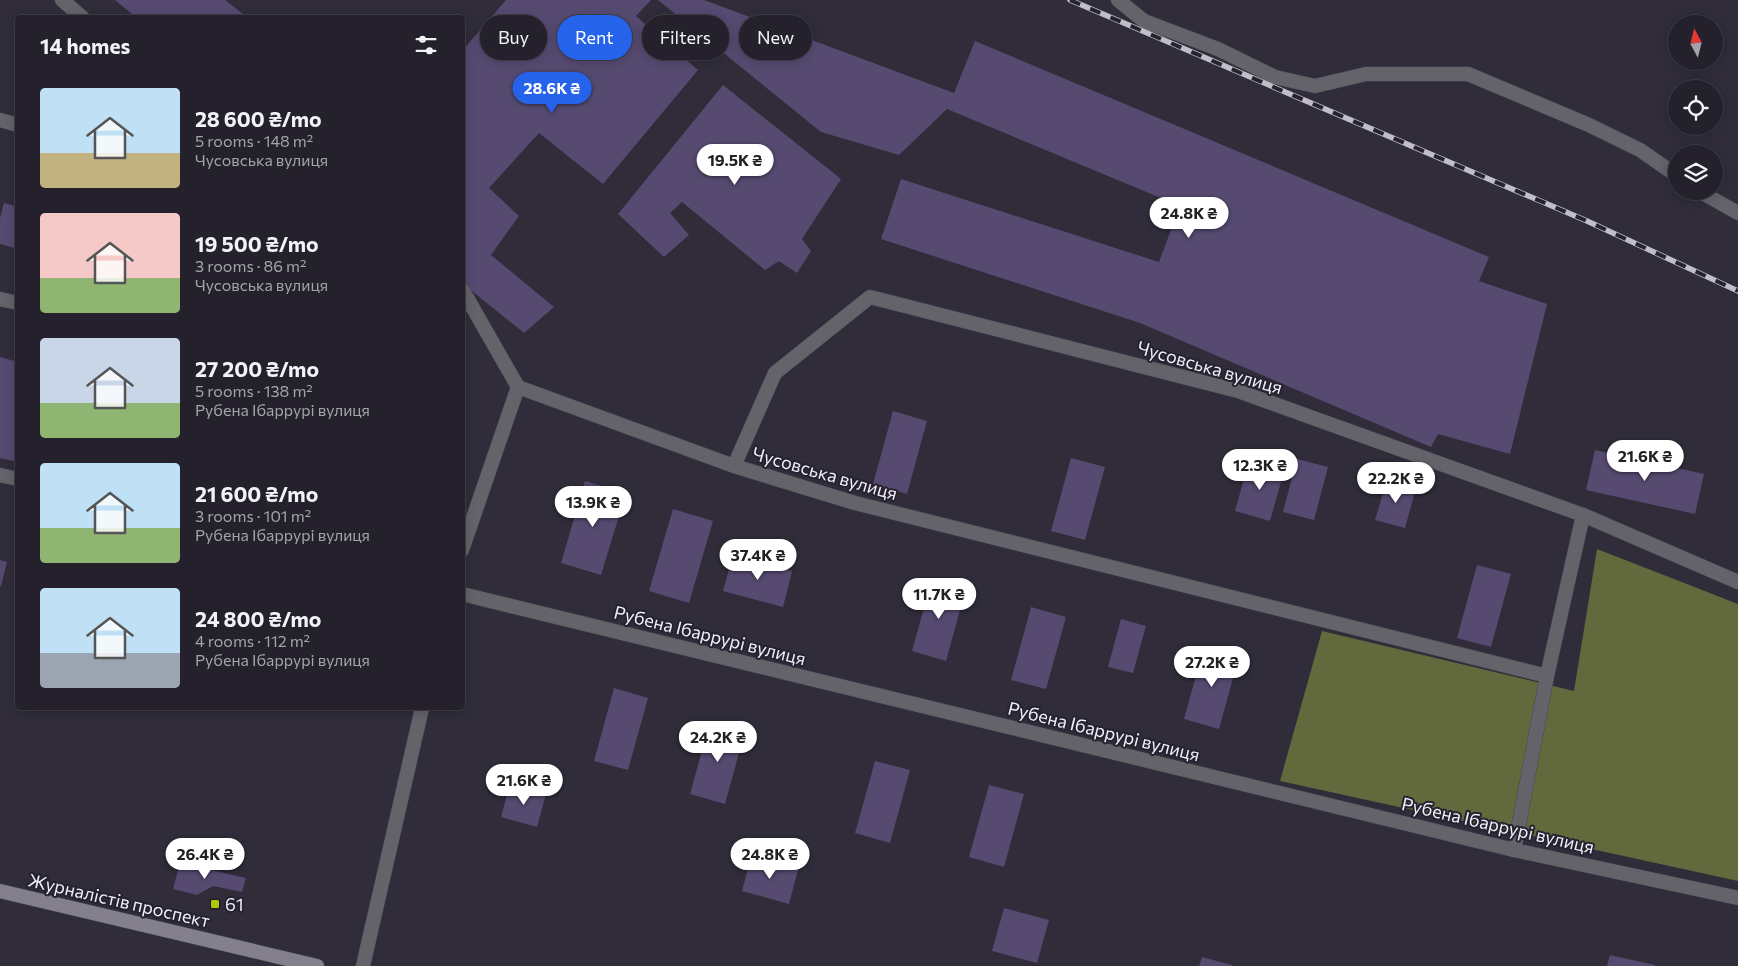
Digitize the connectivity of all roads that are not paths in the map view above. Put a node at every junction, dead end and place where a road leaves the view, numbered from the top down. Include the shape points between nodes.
1 (62, 0) edge
2 (1118, 0) edge
3 (80, 15) edge
4 (0, 120) edge
5 (15, 124) edge
6 (1668, 169) edge
7 (1715, 200) edge
8 (1738, 214) edge
9 (465, 294) edge
10 (0, 299) edge
11 (15, 303) edge
12 (518, 388) junction
13 (734, 466) junction
14 (0, 475) edge
15 (15, 478) edge
16 (1583, 516) junction
17 (465, 541) edge
18 (1738, 582) edge
19 (465, 595) edge
20 (1547, 676) junction
21 (422, 710) edge
22 (1514, 850) junction
23 (0, 891) edge
24 (1738, 898) edge
25 (317, 966) edge
26 (363, 966) edge

1 - 3 street
2 - 6 street via 1144,22 1218,49 1275,77 1315,86 1366,74 1468,74 1589,125 1640,150
4 - 5 street
7 - 8 street
9 - 12 street
10 - 11 street
12 - 13 street, Чусовська вулиця
12 - 17 street
13 - 16 street, Чусовська вулиця via 775,373 870,297 1238,391
13 - 20 street, Чусовська вулиця via 855,503
14 - 15 street
16 - 18 street, Чусовська вулиця
16 - 20 street
19 - 22 street, Рубена Ібаррурі вулиця
20 - 22 street
21 - 26 street
22 - 24 street, Рубена Ібаррурі вулиця
23 - 25 main road, Журналістів проспект

